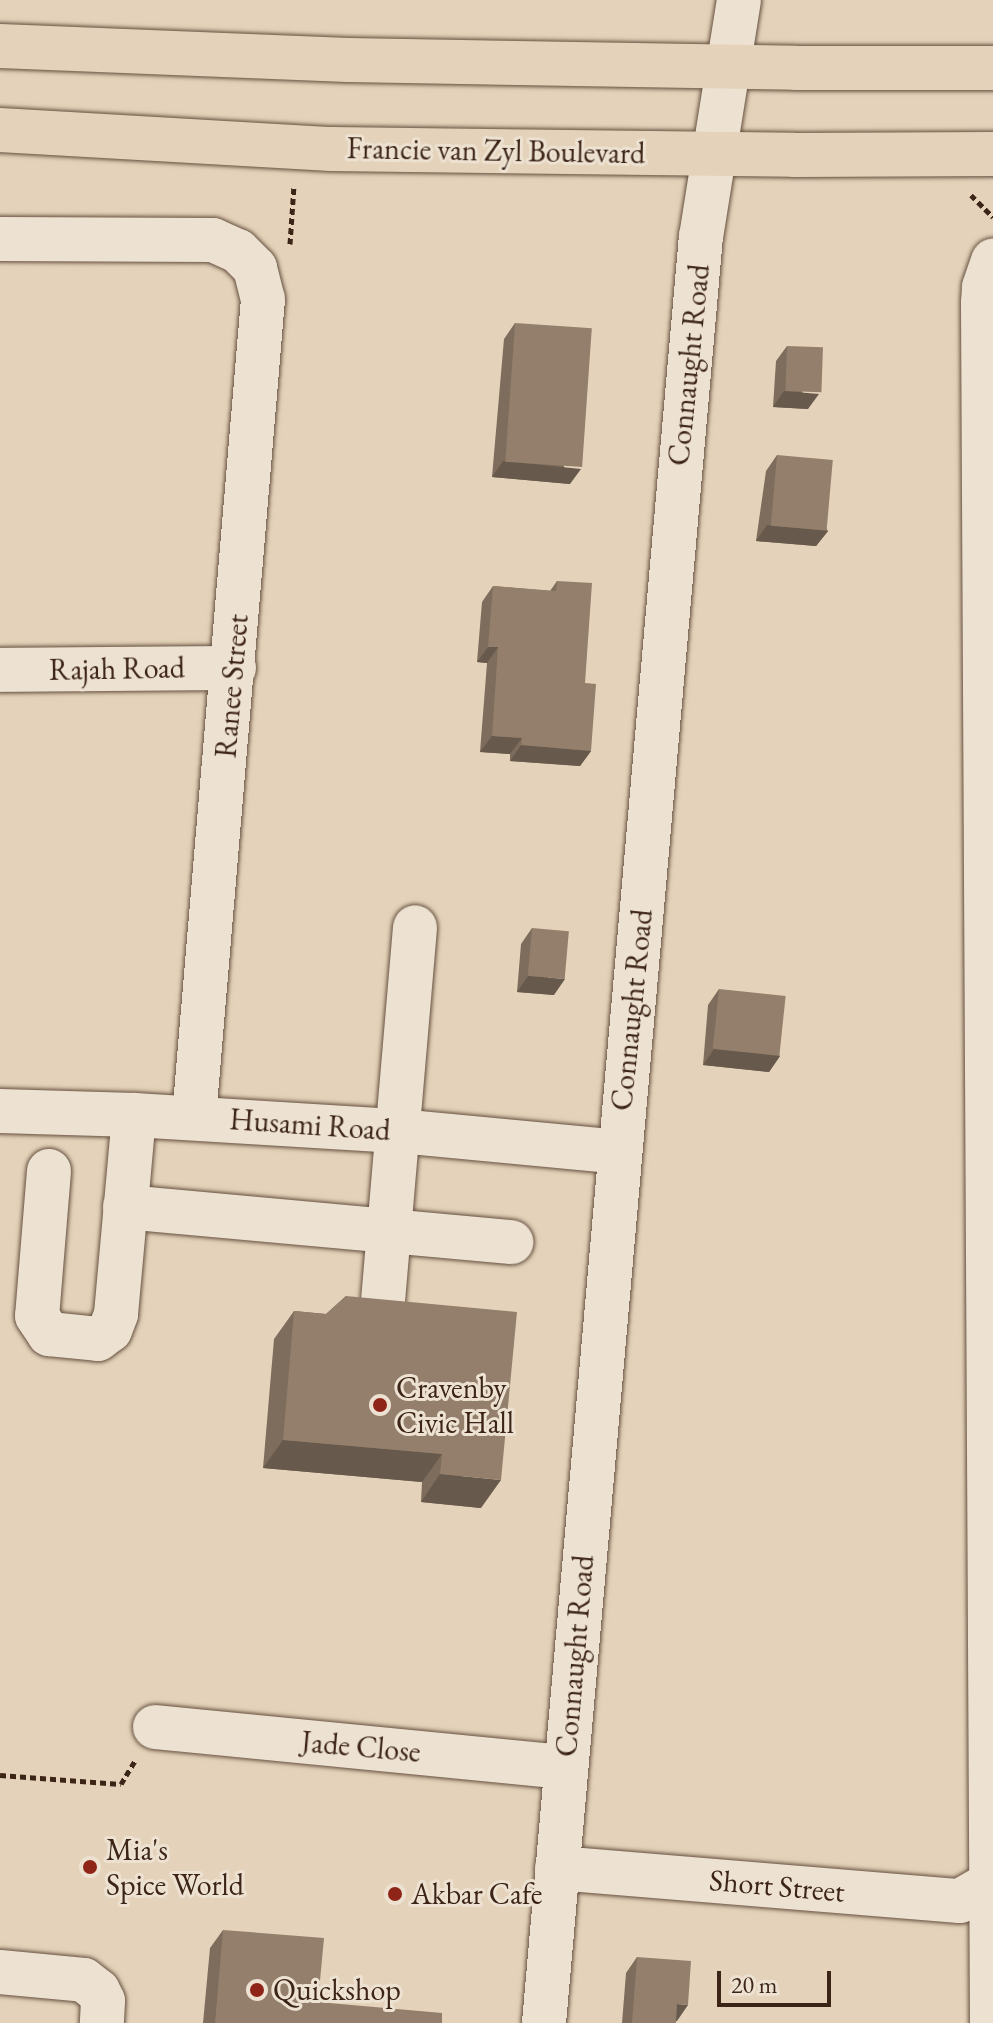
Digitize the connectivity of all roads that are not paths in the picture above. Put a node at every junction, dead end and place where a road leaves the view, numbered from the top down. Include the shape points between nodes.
1 (739, 0) edge
2 (0, 46) edge
3 (728, 67) junction
4 (993, 68) edge
5 (0, 130) edge
6 (715, 153) junction
7 (993, 154) edge
8 (0, 239) edge
9 (993, 261) edge
10 (990, 639) edge
11 (234, 668) junction
12 (0, 670) edge
13 (415, 927) dead end
14 (990, 1049) edge
15 (0, 1111) edge
16 (134, 1115) junction
17 (194, 1118) junction
18 (398, 1131) junction
19 (619, 1152) junction
20 (49, 1171) dead end
21 (125, 1207) junction
22 (389, 1231) junction
23 (511, 1242) dead end
24 (383, 1301) edge
25 (992, 1460) edge
26 (155, 1727) road end
27 (566, 1767) junction
28 (557, 1868) junction
29 (993, 1882) edge
30 (0, 1972) edge
31 (102, 2023) edge
32 (544, 2023) edge
33 (992, 2023) edge

1 - 3 street, Connaught Road
2 - 3 main road via 334,60
3 - 4 main road
3 - 6 street, Connaught Road
5 - 6 main road, Francie van Zyl Boulevard via 331,149
6 - 7 main road, Francie van Zyl Boulevard
6 - 19 street, Connaught Road via 701,237
8 - 11 street, Ranee Street via 198,238 246,258 259,281 265,317
9 - 10 street via 983,303
10 - 14 street
11 - 12 street, Rajah Road
11 - 17 street, Ranee Street
13 - 18 street
14 - 25 street
15 - 16 street, Husami Road
16 - 17 street, Husami Road
16 - 21 street
17 - 18 street, Husami Road
18 - 19 street, Husami Road
18 - 22 street
19 - 27 street, Connaught Road
20 - 21 street via 37,1316 49,1334 91,1340 110,1330 116,1314
21 - 22 street
22 - 23 street
22 - 24 street
25 - 29 street
26 - 27 street, Jade Close
27 - 28 street, Connaught Road
28 - 29 street, Short Street via 960,1901
28 - 32 street, Connaught Road
29 - 33 street
30 - 31 street via 84,1980 103,2001

